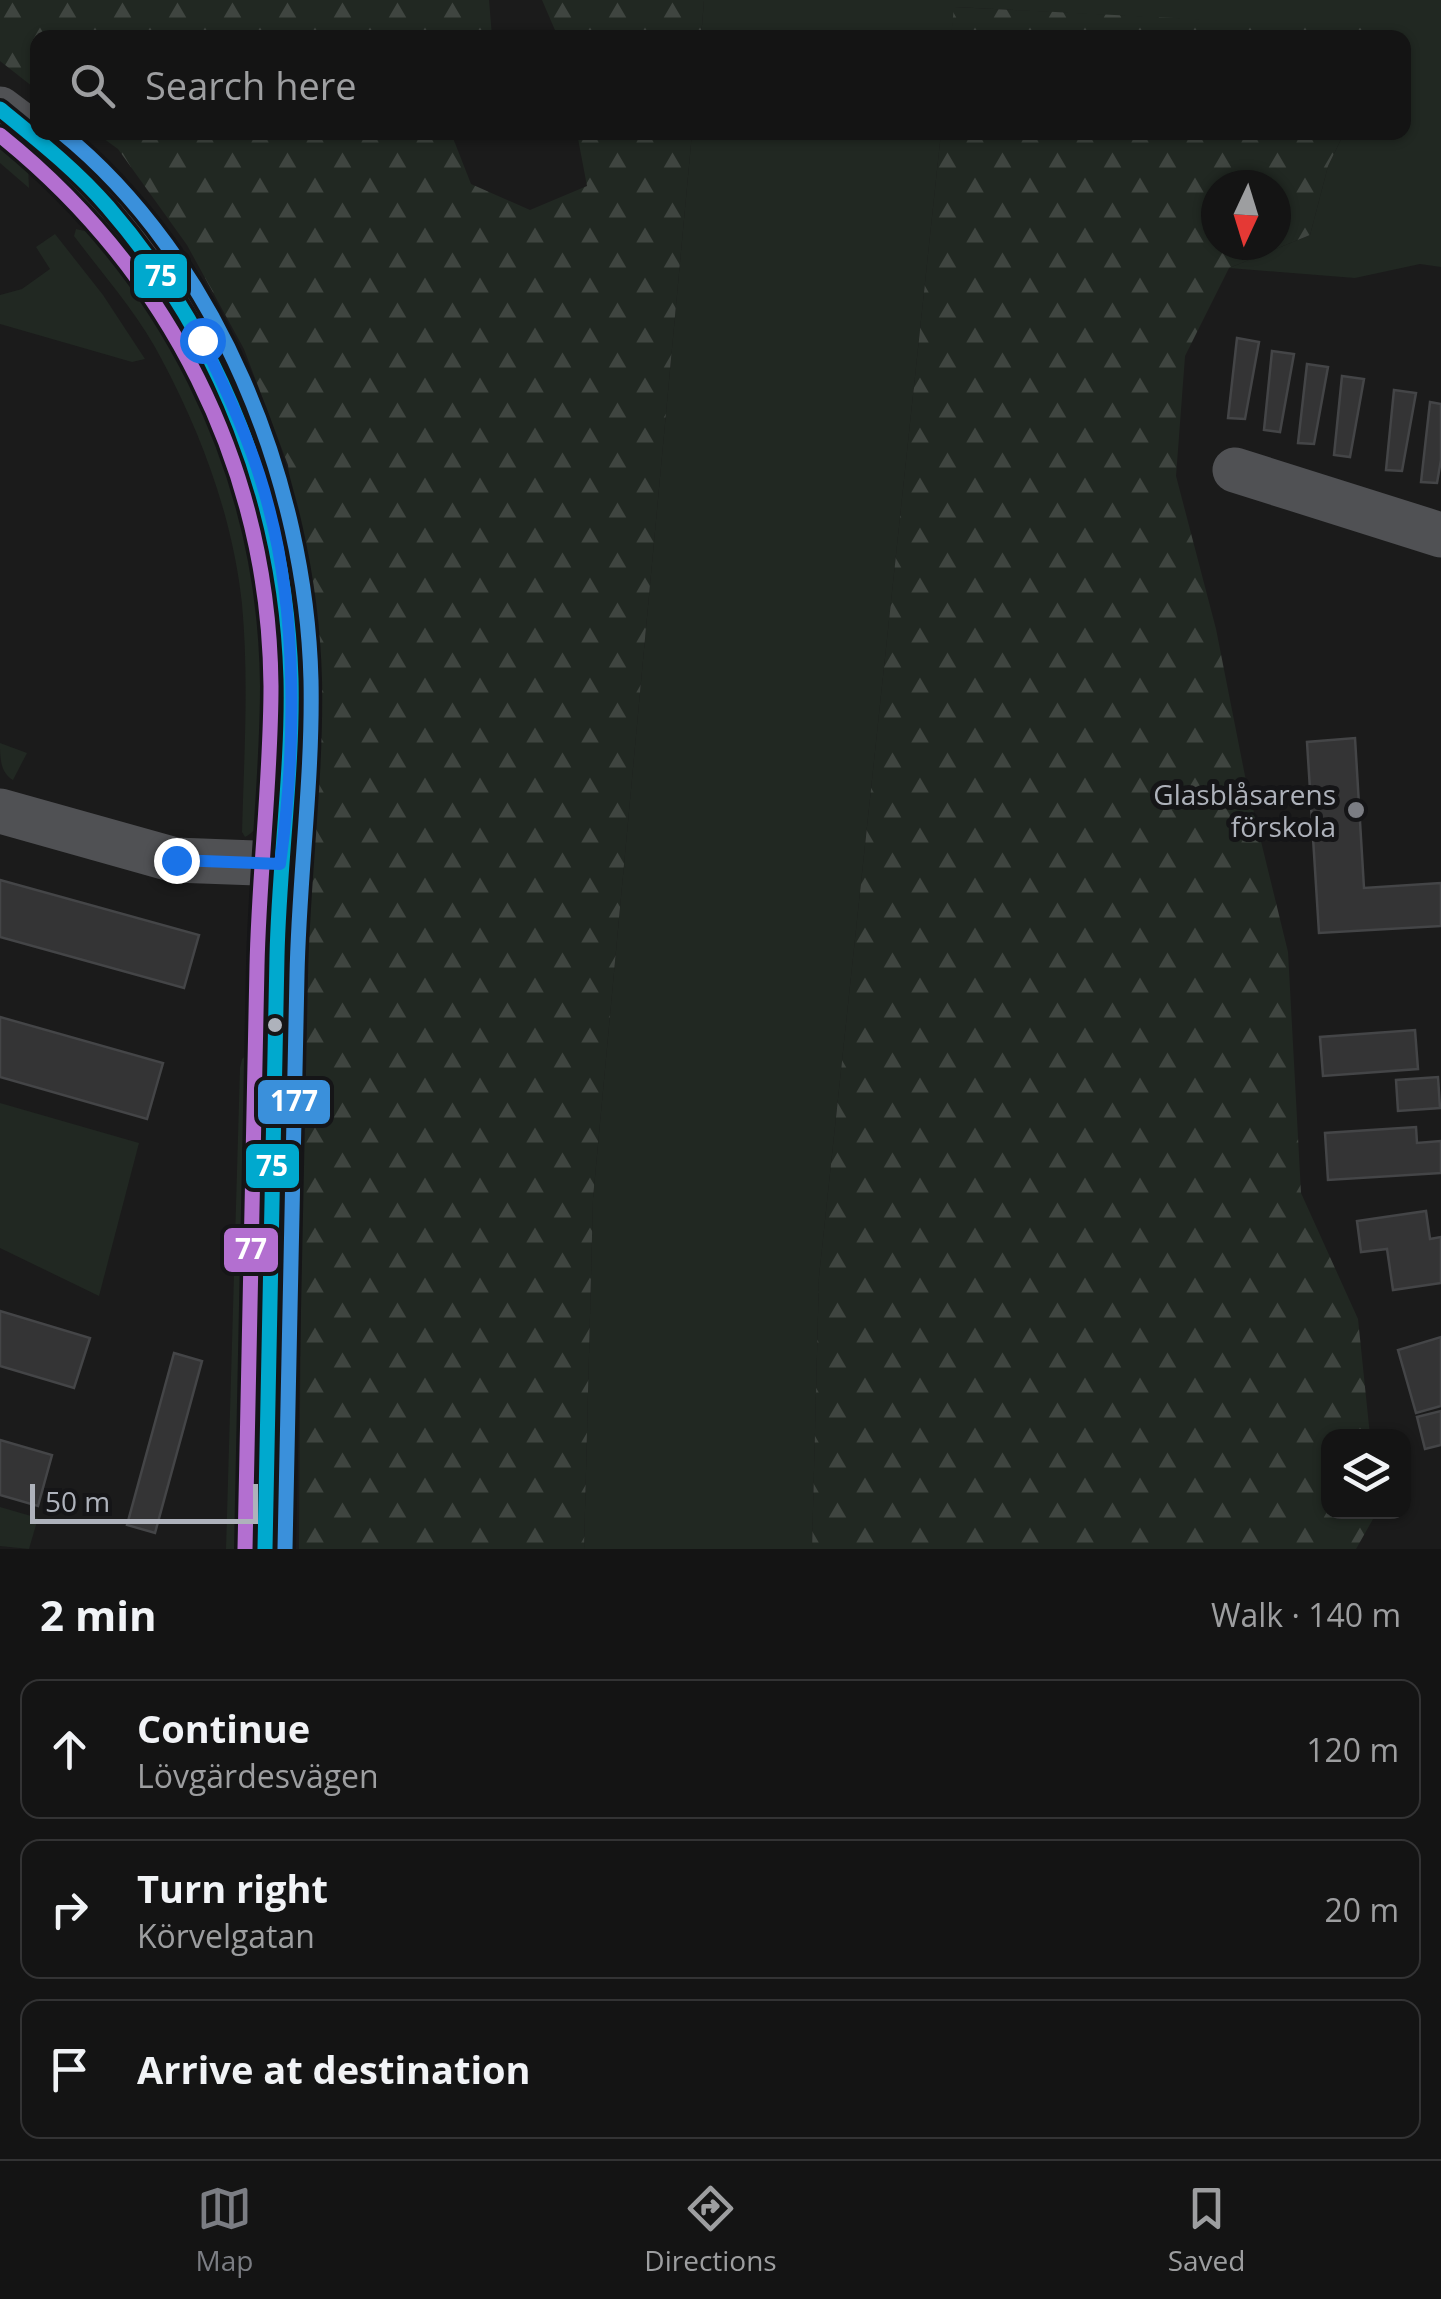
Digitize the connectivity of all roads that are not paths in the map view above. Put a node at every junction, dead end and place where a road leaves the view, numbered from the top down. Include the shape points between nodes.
1 (0, 109) edge
2 (30, 131) edge
3 (40, 140) edge
4 (1235, 470) dead end
5 (1441, 535) edge
6 (0, 811) edge
7 (280, 864) junction
8 (265, 1549) edge

1 - 2 street
3 - 7 street via 148,254 202,340 248,440 285,595 290,703
4 - 5 street
6 - 7 street via 176,860
7 - 8 street

